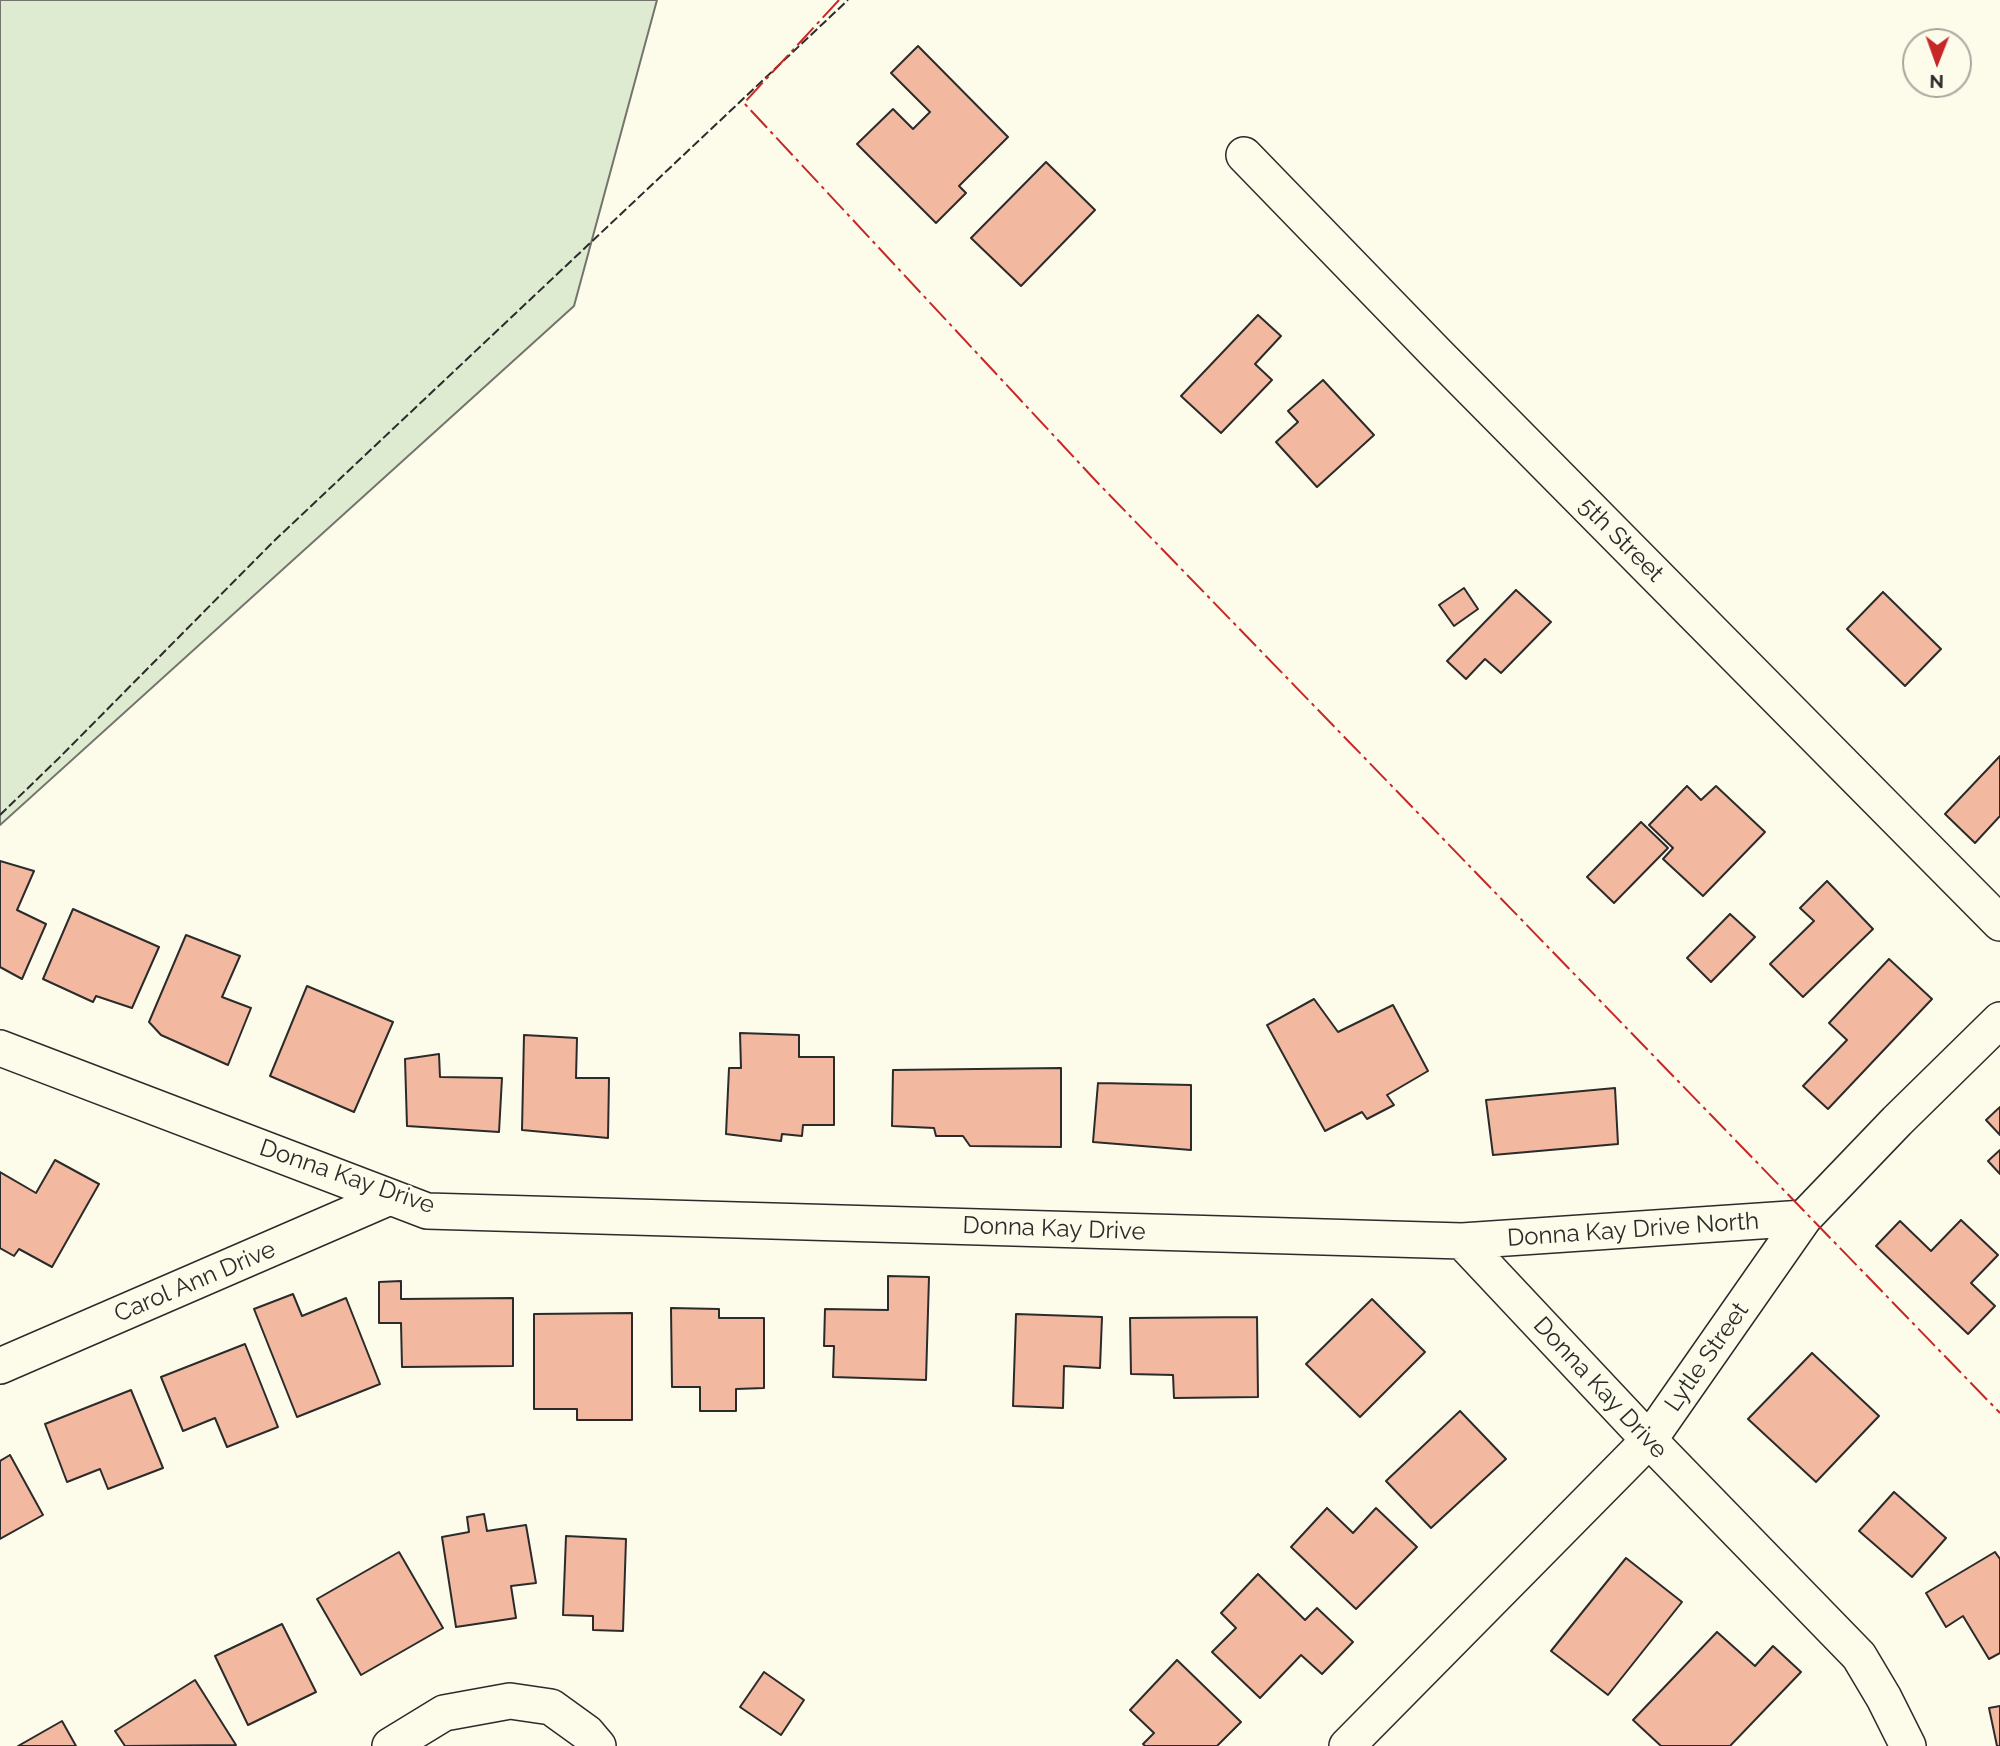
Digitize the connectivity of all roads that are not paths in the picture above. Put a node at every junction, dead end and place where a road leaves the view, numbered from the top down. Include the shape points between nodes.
1 (1244, 156) dead end
2 (2000, 923) edge
3 (2000, 1020) edge
4 (0, 1048) edge
5 (390, 1197) junction
6 (1804, 1219) junction
7 (1462, 1241) junction
8 (0, 1366) edge
9 (1649, 1440) junction
10 (390, 1746) edge
11 (598, 1746) edge
12 (1347, 1746) edge
13 (1908, 1746) edge

1 - 2 street, 5th Street
3 - 6 street, Lytle Street
4 - 5 street, Donna Kay Drive
5 - 7 street, Donna Kay Drive via 427,1211
5 - 8 street, Carol Ann Drive
6 - 7 street, Donna Kay Drive North
6 - 9 street, Lytle Street
7 - 9 street, Donna Kay Drive
9 - 12 street, Lytle Street
9 - 13 street, Donna Kay Drive via 1859,1656
10 - 11 street via 444,1713 510,1701 551,1707

